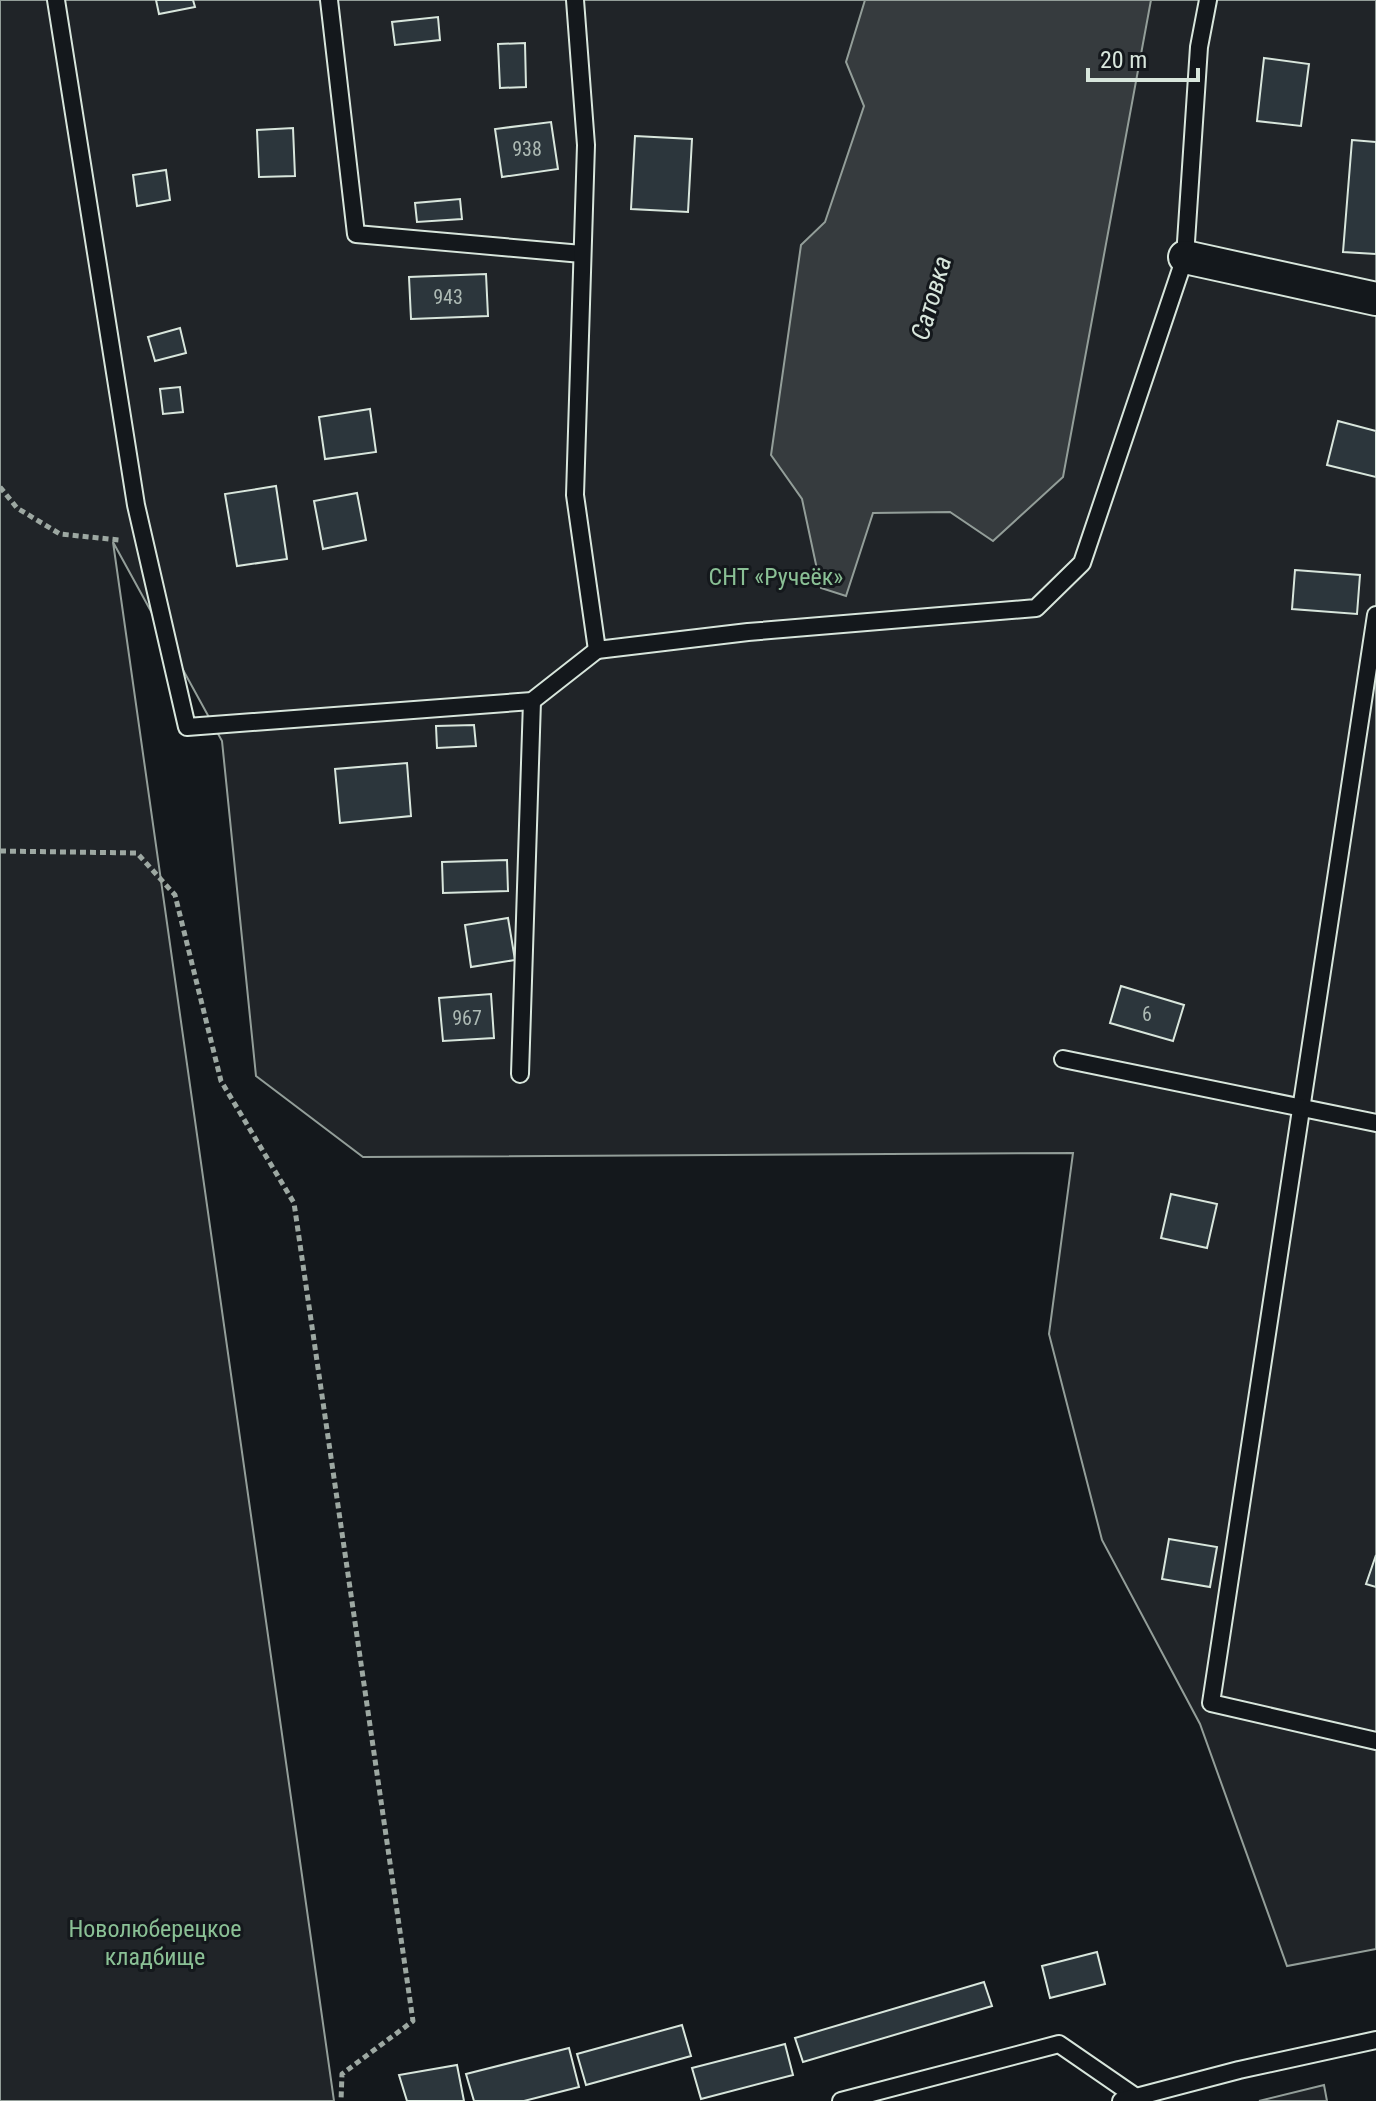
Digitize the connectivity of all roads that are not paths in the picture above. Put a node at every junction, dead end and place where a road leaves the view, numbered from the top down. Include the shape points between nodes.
1 (56, 0) edge
2 (329, 0) edge
3 (575, 0) edge
4 (1208, 0) edge
5 (582, 254) junction
6 (1185, 257) junction
7 (1376, 299) edge
8 (1376, 615) edge
9 (597, 650) junction
10 (532, 701) junction
11 (1063, 1059) dead end
12 (520, 1074) dead end
13 (1302, 1106) junction
14 (1376, 1123) edge
15 (1376, 1741) edge
16 (1376, 2040) edge
17 (1128, 2099) edge
18 (841, 2101) edge

1 - 10 lane via 133,489 187,727
2 - 5 lane via 356,234
3 - 5 lane via 586,145
4 - 6 lane via 1199,47
5 - 9 lane via 575,495
6 - 7 street
6 - 9 lane via 1082,563 1036,608
8 - 13 lane
9 - 10 lane
10 - 12 lane
11 - 13 lane
13 - 14 lane
13 - 15 lane via 1211,1703
16 - 17 lane
17 - 18 lane via 1059,2044

